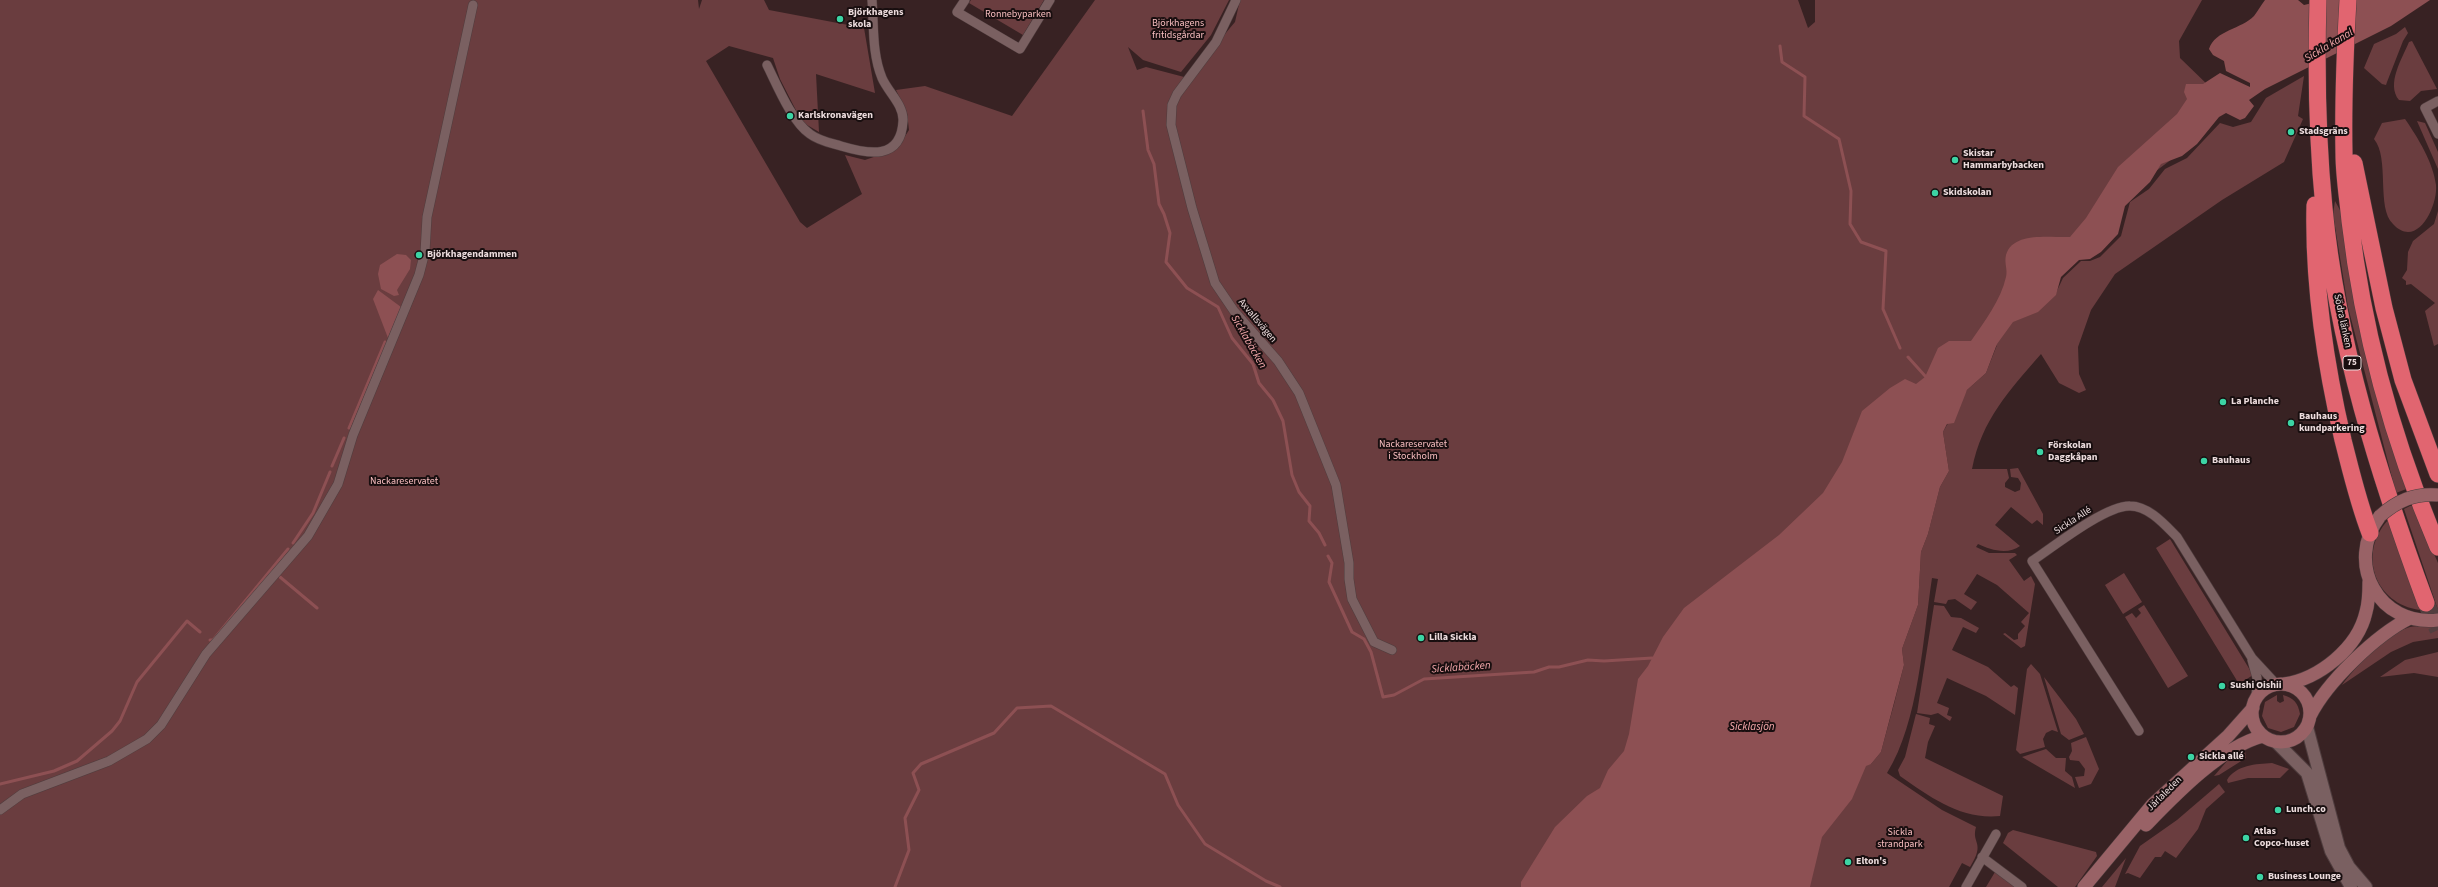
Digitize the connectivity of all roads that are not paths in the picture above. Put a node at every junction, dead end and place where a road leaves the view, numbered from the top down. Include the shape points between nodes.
1 (872, 0) edge
2 (964, 0) edge
3 (1050, 0) edge
4 (1236, 0) edge
5 (2318, 0) edge
6 (2348, 0) edge
7 (473, 5) dead end
8 (766, 65) dead end
9 (2344, 67) junction
10 (2438, 101) edge
11 (2317, 115) junction
12 (2438, 134) edge
13 (2438, 474) edge
14 (2438, 496) edge
15 (2370, 533) junction
16 (2438, 547) edge
17 (2369, 582) junction
18 (2426, 603) tunnel mouth
19 (2410, 618) junction
20 (2438, 620) edge
21 (1392, 650) dead end
22 (2252, 658) junction
23 (2280, 684) junction
24 (2254, 703) junction
25 (2308, 722) junction
26 (2139, 731) dead end
27 (2263, 736) junction
28 (2276, 742) junction
29 (0, 810) edge
30 (1996, 834) dead end
31 (1982, 857) junction
32 (2359, 886) edge
33 (1966, 887) edge
34 (2022, 887) edge
35 (2084, 887) edge
36 (2092, 887) edge

1 - 8 street via 876,58 885,83 903,113 900,136 892,147 880,153 865,153 810,134 798,122
2 - 3 street via 957,12 1020,49
4 - 21 street, Axvallsvägen via 1216,42 1177,94 1172,106 1171,125 1178,158 1215,283 1234,311 1278,360 1299,393 1336,485 1349,563 1352,599 1374,642
5 - 11 highway, Södra länken / 75
6 - 9 highway, 75
7 - 29 street via 427,217 425,252 419,275 353,435 338,484 308,536 206,654 161,725 146,739 109,760 22,794
9 - 13 highway via 2354,162 2384,308 2403,380
9 - 16 highway, 75 via 2344,155 2356,268 2369,336 2405,461
10 - 12 street via 2425,108
11 - 15 highway via 2314,237 2321,317 2330,383 2358,502
11 - 18 highway, Södra länken / 75 via 2324,208 2335,286 2348,350 2388,498
14 - 15 main road, bridge via 2426,494 2409,497 2393,505 2380,516
15 - 17 main road via 2365,557
17 - 19 main road via 2386,604
17 - 23 main road via 2366,613 2356,636 2346,649 2307,679
19 - 20 main road
19 - 25 main road via 2391,627 2352,663 2324,692
22 - 23 street, Sickla Allé
22 - 24 street, Sickla Allé via 2257,678
22 - 26 street, Sickla Allé via 2177,537 2165,524 2149,513 2130,506 2099,517 2032,560
23 - 24 main road via 2267,688
23 - 25 main road via 2294,687 2304,695 2309,705
24 - 27 main road via 2254,723
24 - 35 main road, Järlaleden via 2228,736 2153,804
25 - 28 main road via 2291,741
25 - 32 street via 2339,848
27 - 28 main road
27 - 36 main road, Järlaleden via 2254,738 2226,754 2180,791 2138,833
28 - 32 street via 2307,773 2329,847
30 - 31 street
31 - 33 street
31 - 34 street

